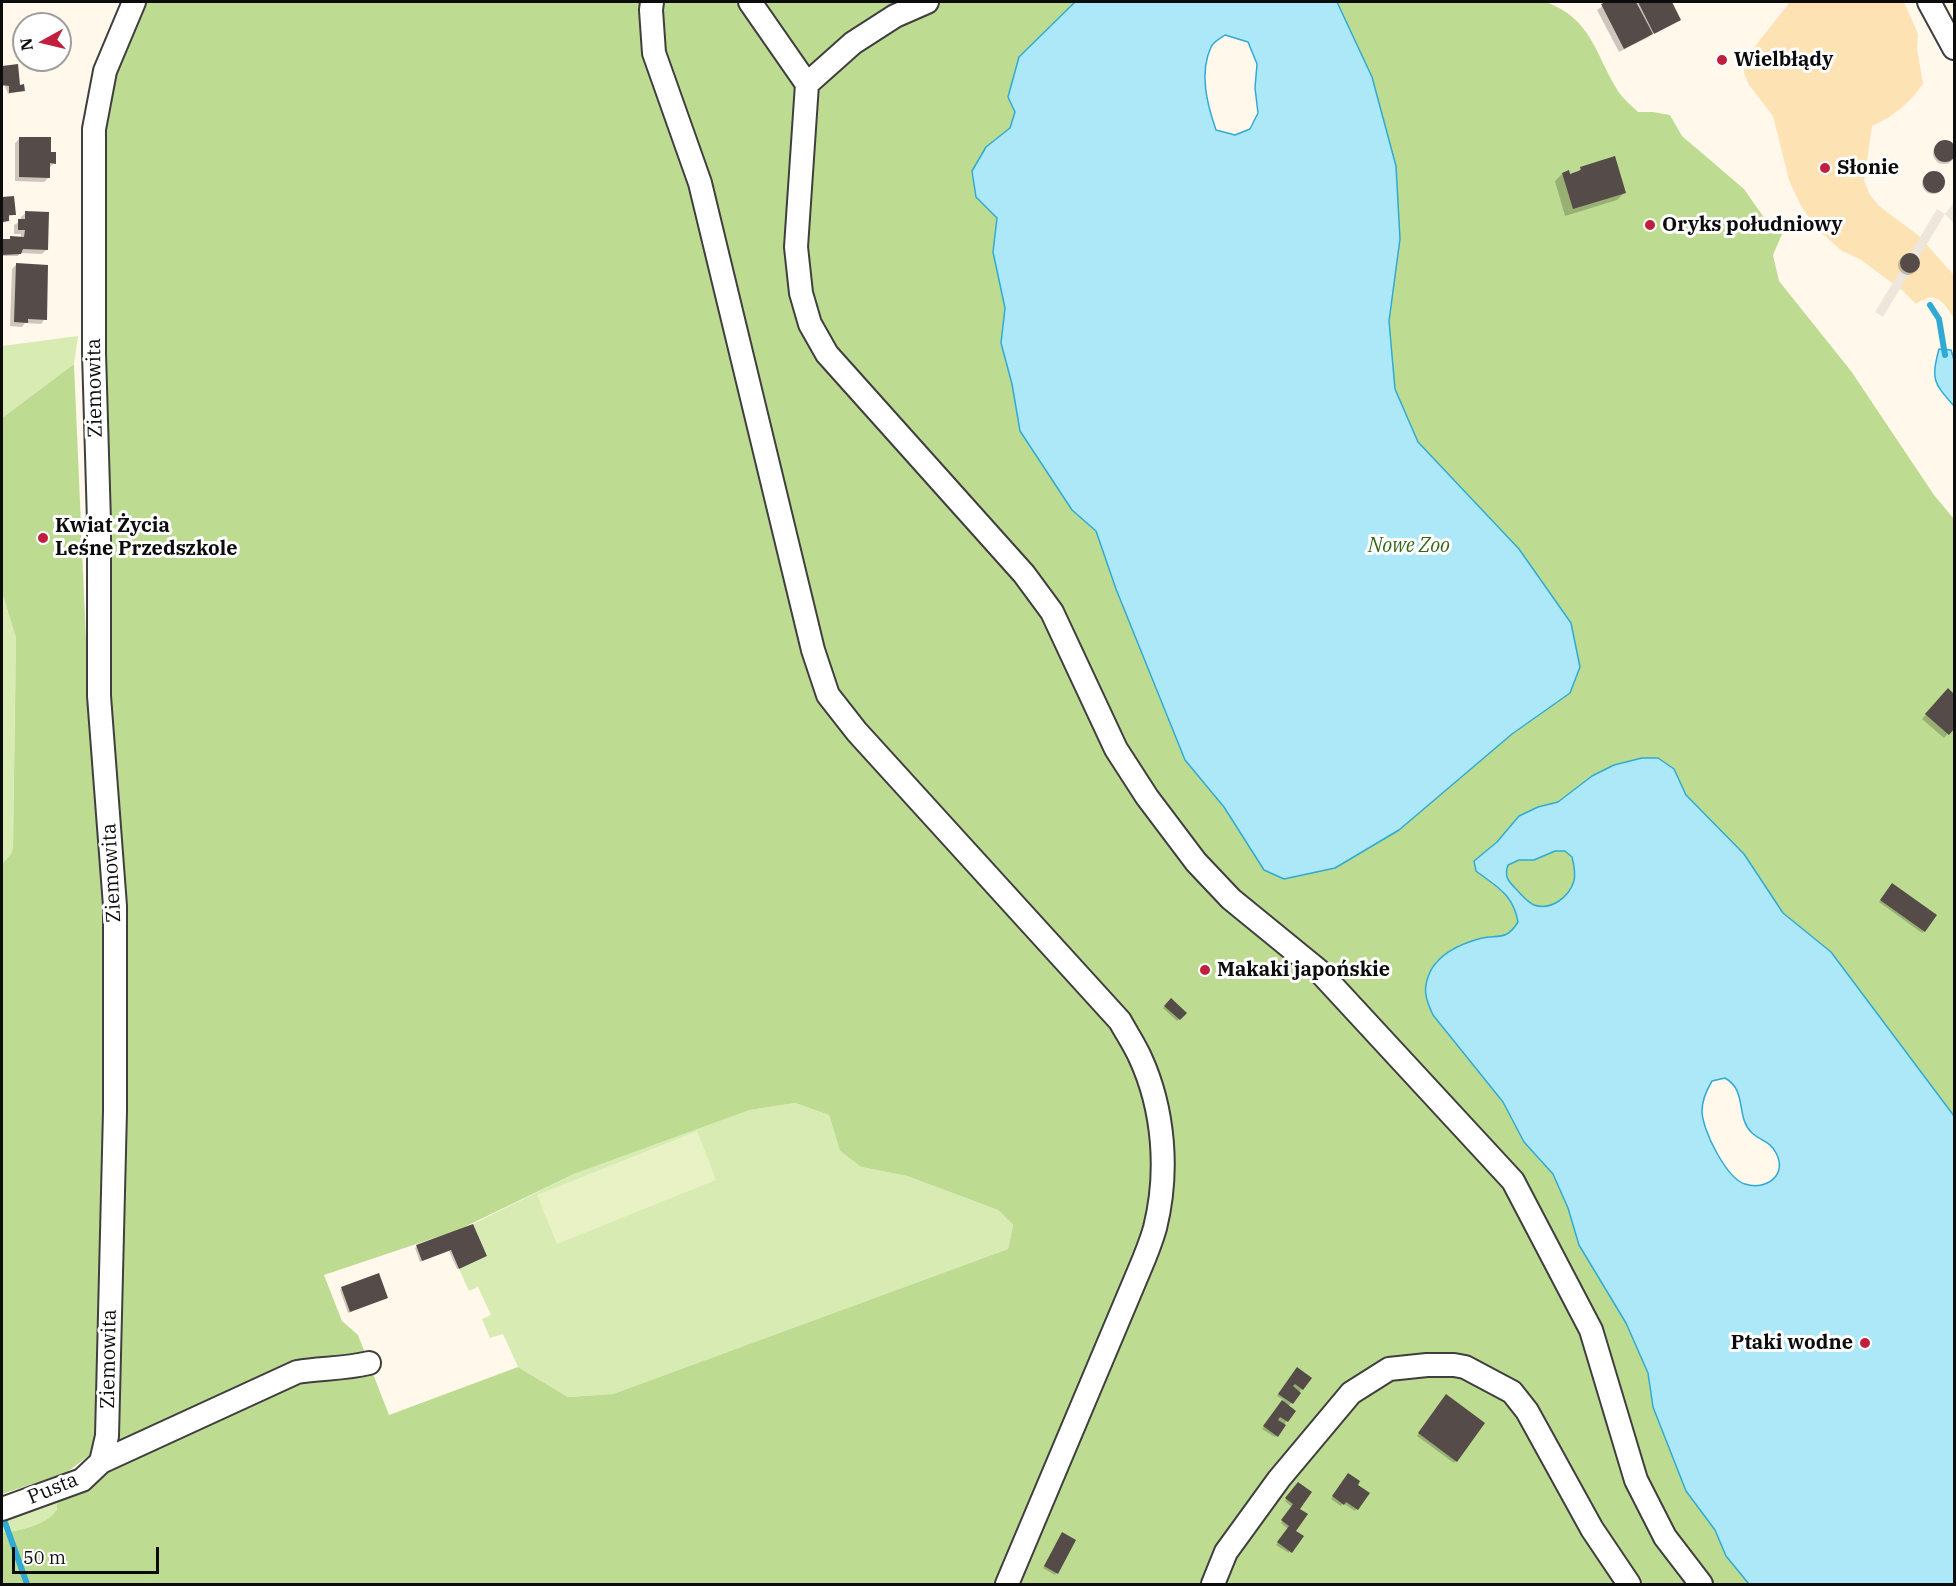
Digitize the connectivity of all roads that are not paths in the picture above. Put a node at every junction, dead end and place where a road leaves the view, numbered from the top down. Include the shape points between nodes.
1 (134, 2) edge
2 (652, 2) edge
3 (750, 2) edge
4 (927, 2) edge
5 (1929, 2) edge
6 (1954, 48) edge
7 (807, 84) junction
8 (369, 1363) dead end
9 (100, 1462) junction
10 (2, 1509) edge
11 (1007, 1584) edge
12 (1213, 1584) edge
13 (1629, 1584) edge
14 (1701, 1584) edge

1 - 9 street, Ziemowita via 105,71 94,129 99,696 115,906 115,1111 107,1437
2 - 11 street via 654,53 700,183 813,650 828,695 857,732 1120,1021 1154,1094 1163,1179 1155,1228
3 - 7 street
4 - 7 street via 895,16 853,43
5 - 6 street
7 - 14 street via 796,247 801,293 810,324 827,354 1024,574 1053,612 1116,749 1196,862 1231,899 1318,970 1513,1181 1591,1330 1636,1480 1665,1537
8 - 9 street via 297,1372
9 - 10 street, Pusta via 82,1480
12 - 13 street via 1226,1552 1351,1393 1389,1369 1454,1365 1512,1392

